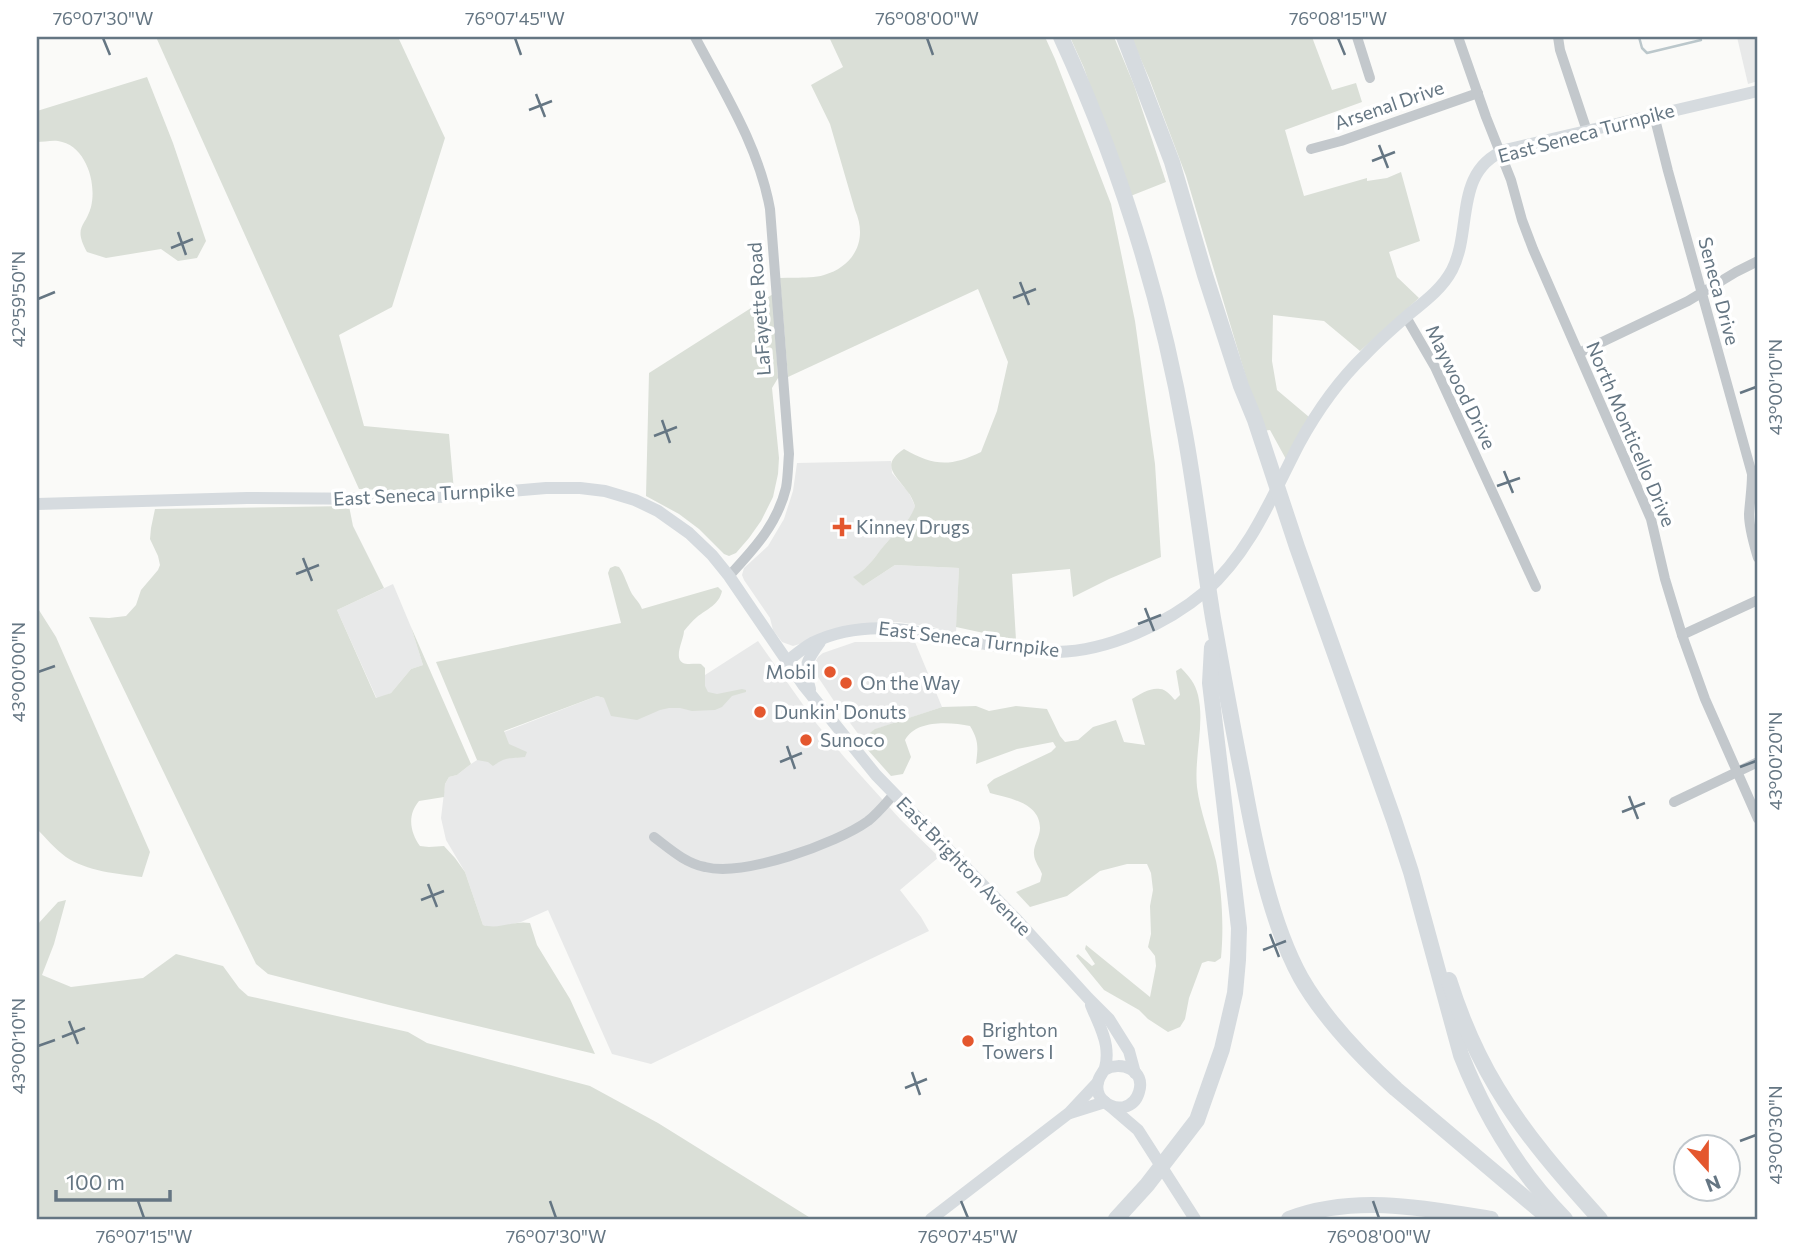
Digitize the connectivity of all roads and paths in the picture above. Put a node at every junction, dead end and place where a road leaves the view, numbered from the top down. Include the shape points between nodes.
1 (695, 37) edge
2 (1062, 37) edge
3 (1124, 37) edge
4 (1357, 37) edge
5 (1458, 37) edge
6 (1558, 37) edge
7 (1370, 78) dead end
8 (1758, 91) edge
9 (1478, 93) junction
10 (1654, 115) junction
11 (1587, 131) junction
12 (1311, 149) dead end
13 (1500, 152) junction
14 (1758, 261) edge
15 (1701, 292) junction
16 (1406, 317) junction
17 (1579, 353) junction
18 (37, 503) edge
19 (1758, 558) edge
20 (729, 576) junction
21 (1536, 587) dead end
22 (1758, 600) edge
23 (1213, 616) junction
24 (1682, 635) junction
25 (821, 640) junction
26 (786, 662) junction
27 (812, 696) junction
28 (1362, 726) junction
29 (1758, 762) edge
30 (1737, 771) junction
31 (894, 794) junction
32 (1674, 802) dead end
33 (1758, 819) edge
34 (654, 837) dead end
35 (1088, 998) junction
36 (1135, 1073) junction
37 (1101, 1076) junction
38 (1135, 1100) junction
39 (1107, 1104) junction
40 (1069, 1113) junction
41 (1141, 1134) junction
42 (931, 1219) edge
43 (1116, 1219) edge
44 (1195, 1219) edge
45 (1289, 1219) edge
46 (1491, 1219) edge
47 (1550, 1219) edge
48 (1565, 1219) edge
49 (1600, 1219) edge

1 - 20 street, LaFayette Road via 748,140 766,186 789,454 778,512 759,543
2 - 23 highway via 1136,228 1171,361
3 - 28 highway via 1171,162 1241,386
4 - 7 street
5 - 9 street, North Monticello Drive
6 - 11 street
8 - 10 main road, East Seneca Turnpike
9 - 12 street, Arsenal Drive
9 - 13 street, North Monticello Drive
10 - 11 main road, East Seneca Turnpike
10 - 15 street, Seneca Drive
11 - 13 main road, East Seneca Turnpike
13 - 16 main road, East Seneca Turnpike via 1476,174 1452,270
13 - 17 street, North Monticello Drive via 1533,249
14 - 15 street
15 - 17 street
15 - 19 street, Seneca Drive via 1752,474 1749,516
16 - 21 street, Maywood Drive via 1436,367
16 - 25 main road, East Seneca Turnpike via 1364,355 1316,415 1242,551 1207,590 1177,612 1084,650 1001,646 902,628 868,628
17 - 24 street, North Monticello Drive via 1651,519
18 - 20 main road, East Seneca Turnpike via 390,499 580,488 615,494 658,511 699,541
20 - 26 main road, East Seneca Turnpike
22 - 24 street
23 - 43 highway via 1210,683 1238,928 1235,993 1222,1049 1197,1119
23 - 47 highway via 1249,814 1280,930 1300,976 1376,1071
24 - 30 street, North Monticello Drive
25 - 26 main road, East Seneca Turnpike
25 - 27 main road via 806,665
26 - 27 main road, East Brighton Avenue
27 - 31 main road, East Brighton Avenue
28 - 48 highway via 1411,872 1469,1077 1509,1150
28 - 49 highway via 1406,833 1451,986 1478,1052 1511,1109
29 - 30 street
30 - 32 street
30 - 33 street, North Monticello Drive
31 - 34 street via 848,833 743,868 717,870 694,864
31 - 35 main road, East Brighton Avenue
35 - 36 main road, East Brighton Avenue via 1120,1034
35 - 37 main road via 1106,1043
36 - 37 main road via 1124,1065 1110,1066
36 - 38 main road via 1140,1086
37 - 39 main road via 1099,1095
37 - 40 main road
38 - 39 main road via 1123,1107
38 - 41 main road
39 - 40 main road
39 - 41 main road
40 - 42 main road
41 - 44 main road
45 - 46 highway via 1366,1204

